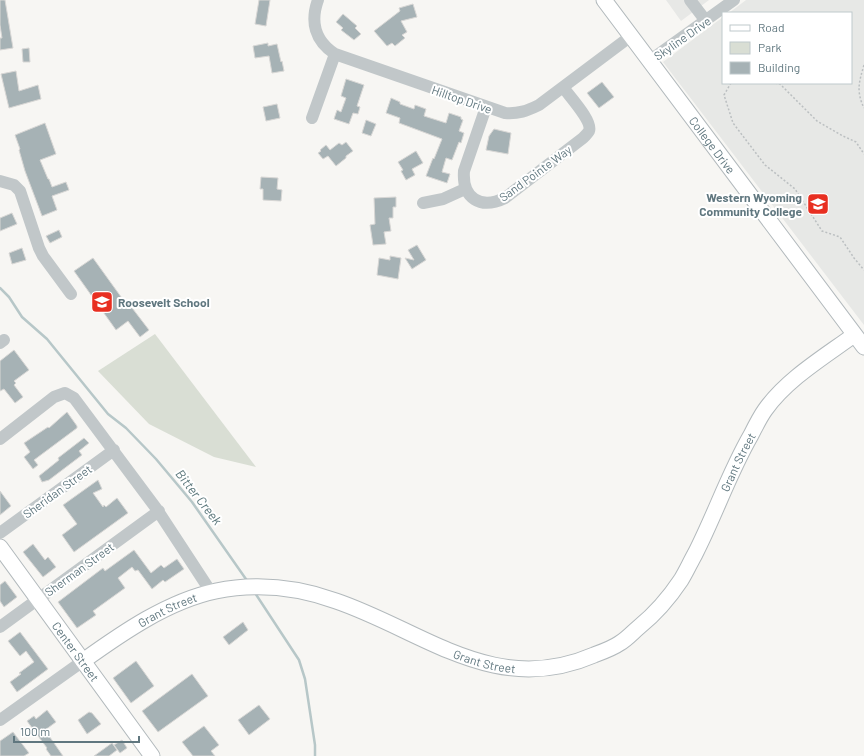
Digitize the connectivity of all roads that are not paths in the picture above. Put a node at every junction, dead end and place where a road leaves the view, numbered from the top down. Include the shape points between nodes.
1 (318, 0) edge
2 (604, 0) edge
3 (690, 0) edge
4 (734, 0) edge
5 (706, 21) junction
6 (631, 36) junction
7 (335, 54) junction
8 (649, 61) junction
9 (563, 87) junction
10 (486, 107) junction
11 (312, 118) dead end
12 (0, 181) edge
13 (465, 189) junction
14 (422, 202) dead end
15 (71, 294) dead end
16 (854, 335) junction
17 (864, 347) edge
18 (0, 439) edge
19 (114, 450) junction
20 (159, 511) junction
21 (0, 533) edge
22 (0, 547) edge
23 (214, 592) junction
24 (38, 599) junction
25 (0, 627) edge
26 (83, 661) junction
27 (0, 720) edge
28 (152, 756) edge

1 - 7 street, Hilltop Drive via 314,10 315,29 326,48
2 - 6 main road, College Drive
3 - 5 street
4 - 5 street, Skyline Drive
5 - 8 street, Skyline Drive
6 - 8 main road, College Drive
6 - 9 street, Hilltop Drive
7 - 10 street, Hilltop Drive
7 - 11 street
8 - 16 main road, College Drive
9 - 10 street, Hilltop Drive via 539,105 515,114
9 - 13 street, Sand Pointe Way via 590,124 589,131 583,138 497,202 478,201
10 - 13 street via 464,171
12 - 15 street via 14,185 20,191 39,248
13 - 14 street via 443,199
16 - 17 main road, College Drive
16 - 23 main road, Grant Street via 786,385 765,410 739,456 682,580 654,614 620,643 591,657 562,666 524,670 492,666 426,642 334,600 300,591 263,587
18 - 19 street via 54,397 65,393 74,398
19 - 20 street
19 - 21 street, Sheridan Street
20 - 23 street
20 - 24 street, Sherman Street
22 - 24 main road, Center Street
23 - 26 main road, Grant Street via 180,603 144,620
24 - 25 street, Sherman Street
24 - 26 main road, Center Street
26 - 27 street, Grant Street
26 - 28 main road, Center Street

